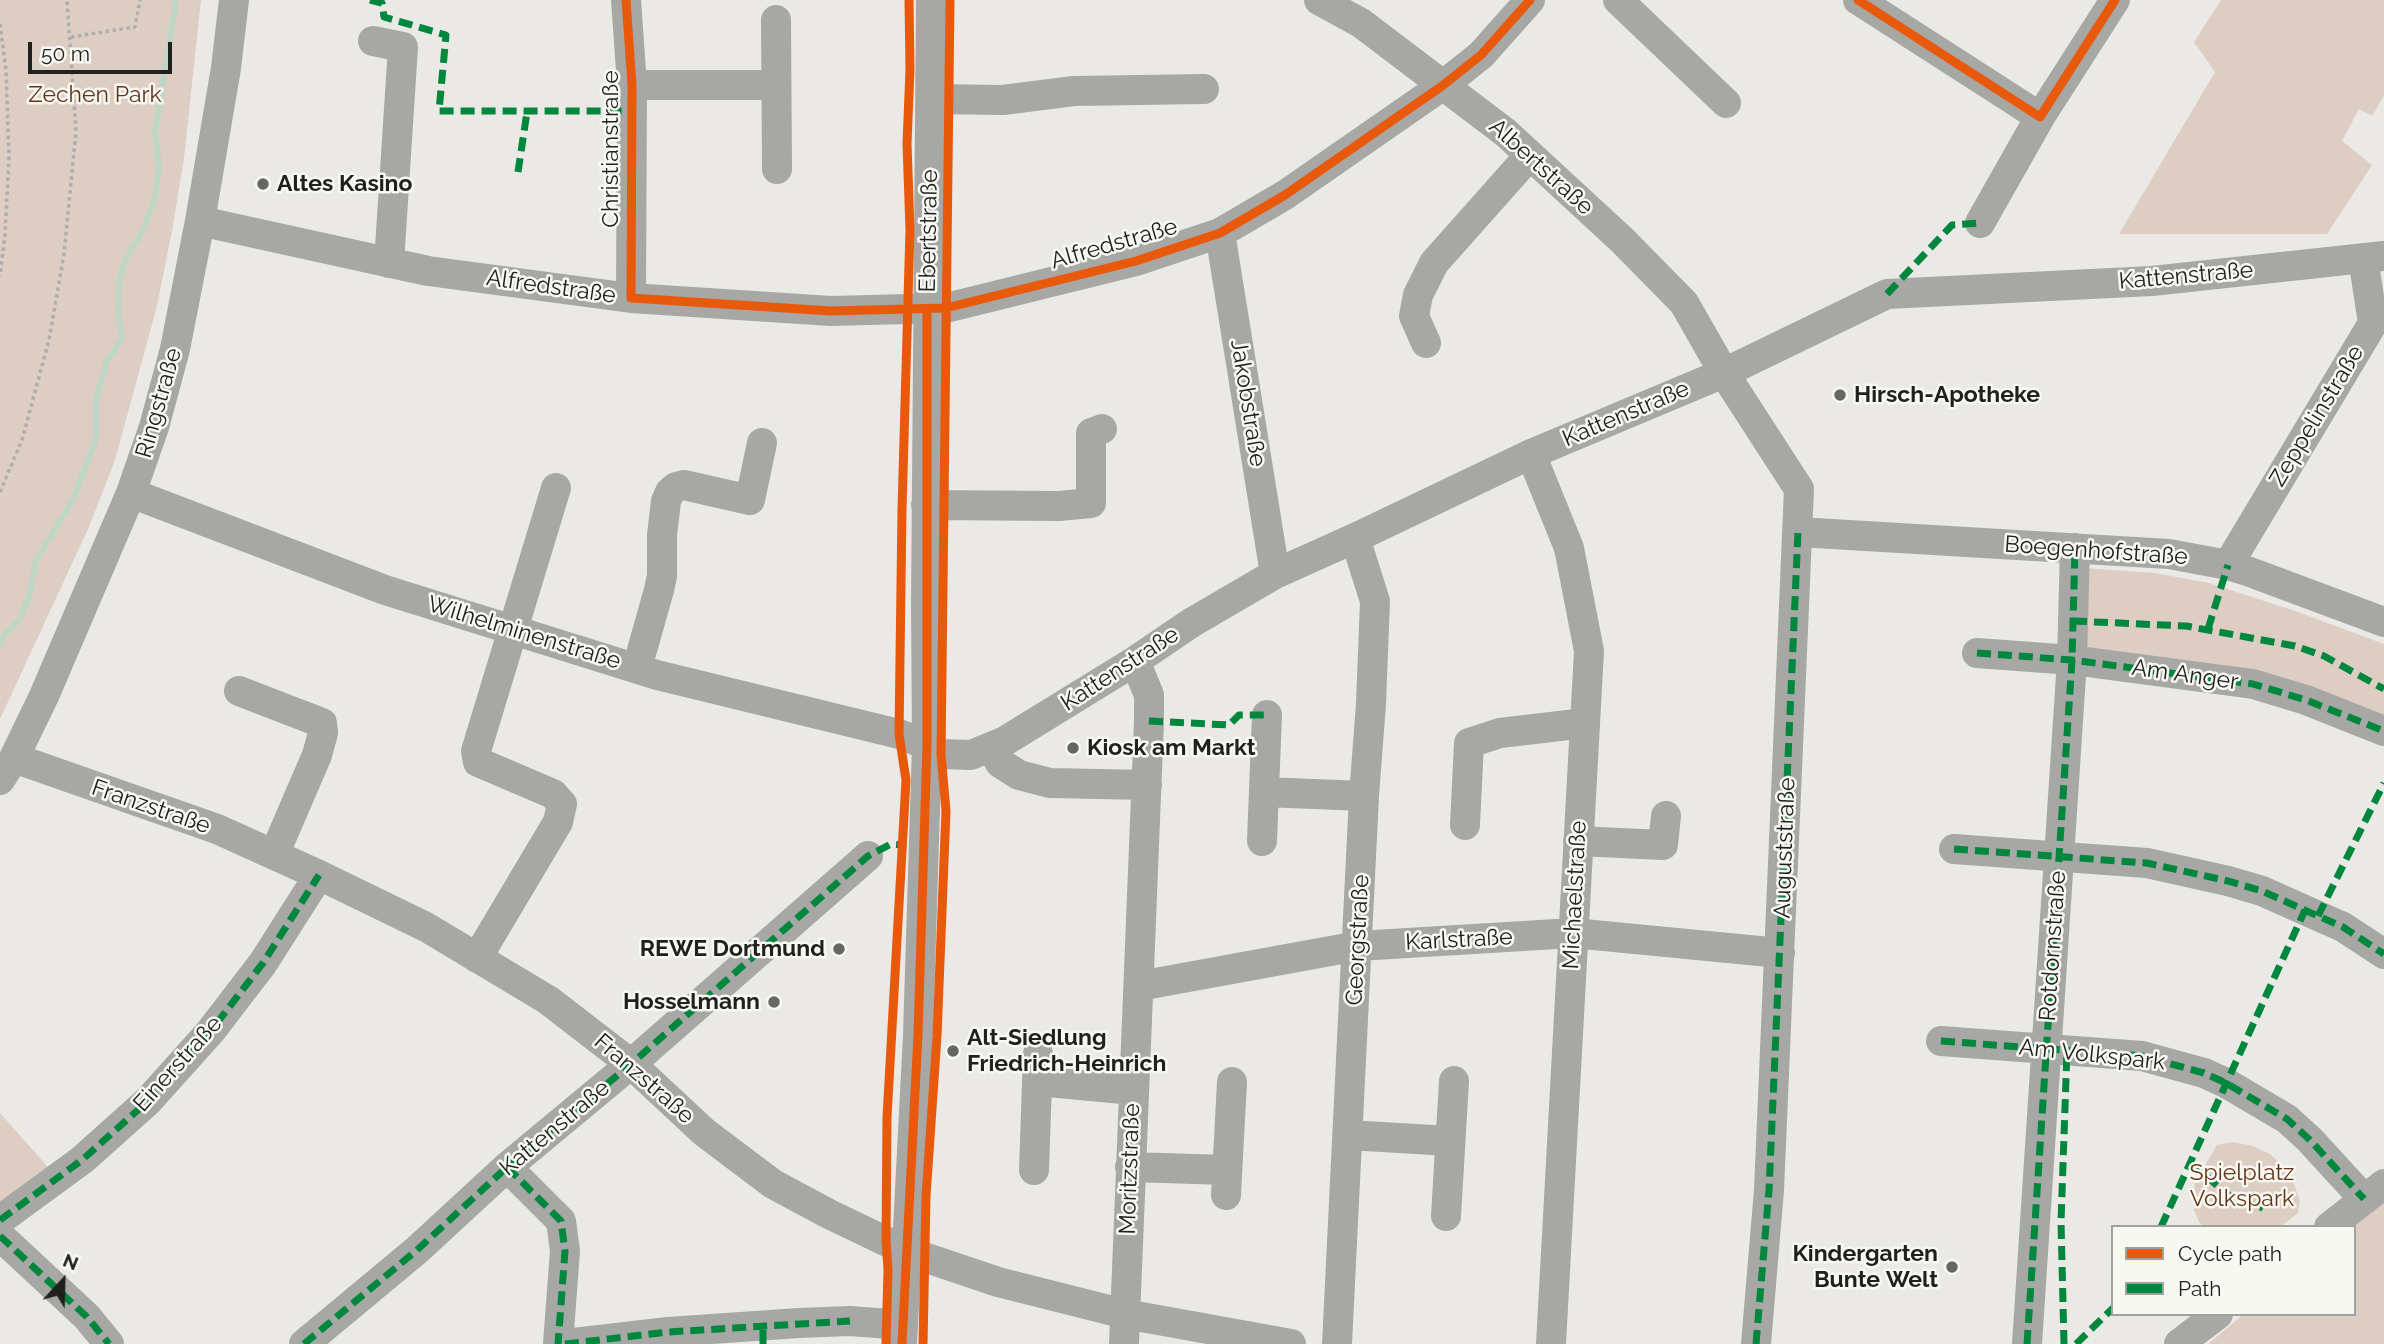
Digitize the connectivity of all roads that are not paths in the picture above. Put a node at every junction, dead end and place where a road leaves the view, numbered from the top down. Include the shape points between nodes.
1 (234, 0) edge
2 (626, 0) edge
3 (931, 0) edge
4 (1319, 0) edge
5 (1531, 0) edge
6 (1618, 0) edge
7 (1857, 0) edge
8 (2115, 0) edge
9 (776, 20) dead end
10 (373, 41) dead end
11 (632, 85) junction
12 (776, 85) junction
13 (1443, 86) junction
14 (1204, 89) dead end
15 (931, 99) junction
16 (1726, 103) dead end
17 (2039, 117) junction
18 (1530, 155) junction
19 (777, 169) dead end
20 (200, 221) junction
21 (1980, 223) dead end
22 (1220, 233) junction
23 (2373, 257) edge
24 (389, 263) junction
25 (631, 298) junction
26 (927, 309) junction
27 (2378, 326) edge
28 (1426, 343) dead end
29 (1724, 373) junction
30 (1102, 429) dead end
31 (762, 443) dead end
32 (1531, 454) junction
33 (556, 488) dead end
34 (131, 493) junction
35 (926, 505) junction
36 (1798, 532) junction
37 (1355, 538) junction
38 (2075, 548) junction
39 (2228, 565) junction
40 (1275, 574) junction
41 (2384, 622) edge
42 (514, 630) junction
43 (1977, 653) dead end
44 (1135, 660) junction
45 (2072, 660) junction
46 (637, 668) junction
47 (239, 691) dead end
48 (1267, 715) dead end
49 (1585, 723) junction
50 (2384, 732) edge
51 (927, 745) junction
52 (991, 747) junction
53 (7, 769) edge
54 (1147, 785) junction
55 (1264, 793) junction
56 (1364, 796) junction
57 (1666, 816) dead end
58 (1465, 825) dead end
59 (1262, 841) dead end
60 (1578, 841) junction
61 (1954, 849) dead end
62 (274, 855) junction
63 (2059, 855) junction
64 (868, 856) dead end
65 (319, 875) junction
66 (1573, 933) junction
67 (1358, 946) junction
68 (1780, 953) junction
69 (2384, 954) edge
70 (477, 958) junction
71 (1139, 986) junction
72 (1941, 1041) dead end
73 (2045, 1049) junction
74 (631, 1065) junction
75 (1454, 1081) dead end
76 (1232, 1082) dead end
77 (1133, 1090) junction
78 (1348, 1135) junction
79 (1450, 1141) junction
80 (507, 1167) junction
81 (1130, 1167) junction
82 (1034, 1170) dead end
83 (2374, 1192) edge
84 (1446, 1216) dead end
85 (0, 1220) edge
86 (2332, 1225) edge
87 (0, 1236) edge
88 (905, 1251) junction
89 (1125, 1314) junction
90 (2214, 1316) edge
91 (903, 1335) edge
92 (109, 1344) edge
93 (304, 1344) edge
94 (558, 1344) edge
95 (565, 1344) edge
96 (1124, 1344) edge
97 (1291, 1344) edge
98 (1337, 1344) edge
99 (1551, 1344) edge
100 (1756, 1344) edge
101 (2027, 1344) edge
102 (2179, 1344) edge

1 - 20 street, Ringstraße
2 - 11 street, Christianstraße
3 - 15 street, Ebertstraße
4 - 13 street, Albertstraße via 1361,23
5 - 13 street, Alfredstraße via 1481,55
6 - 16 street
7 - 17 street
8 - 17 street
9 - 12 street
10 - 24 street via 403,47
11 - 12 street
11 - 25 street, Christianstraße
12 - 19 street
13 - 18 street, Albertstraße
13 - 22 street, Alfredstraße via 1285,195
14 - 15 street via 1074,91 1003,100
15 - 26 street, Ebertstraße
17 - 21 street
18 - 28 street via 1434,263 1418,295 1414,316
18 - 29 street, Albertstraße via 1684,303
20 - 24 street, Alfredstraße
20 - 34 street, Ringstraße via 175,349
22 - 26 street, Alfredstraße via 1136,261
22 - 40 street, Jakobstraße
23 - 27 street, Zeppelinstraße
23 - 29 street, Kattenstraße via 2152,281 1887,294
24 - 25 street, Alfredstraße
25 - 26 street, Alfredstraße via 831,311
26 - 35 street, Ebertstraße
27 - 39 street, Zeppelinstraße
29 - 32 street, Kattenstraße
29 - 36 street, Auguststraße via 1799,489
30 - 35 street via 1091,433 1091,503
31 - 46 street via 750,500 684,485 670,492 662,535 662,576
32 - 37 street, Kattenstraße
32 - 49 street, Michaelstraße via 1569,548 1589,651
33 - 42 street
34 - 42 street, Wilhelminenstraße via 385,590
34 - 53 street, Ringstraße via 44,696
35 - 51 street, Ebertstraße
36 - 38 street, Boegenhofstraße
36 - 68 street, Auguststraße
37 - 40 street, Kattenstraße
37 - 56 street, Georgstraße via 1375,601
38 - 39 street, Boegenhofstraße via 2169,554
38 - 45 street, Rotdornstraße
39 - 41 street, Boegenhofstraße
40 - 44 street, Kattenstraße
42 - 46 street, Wilhelminenstraße
42 - 70 street via 476,751 478,762 553,794 562,804 558,822
43 - 45 street, Am Anger
44 - 52 street, Kattenstraße
44 - 54 street, Moritzstraße via 1149,695
45 - 50 street, Am Anger via 2253,684
45 - 63 street, Rotdornstraße
46 - 51 street, Wilhelminenstraße
47 - 62 street via 322,723 317,755
48 - 55 street
49 - 58 street via 1500,733 1469,743
49 - 60 street, Michaelstraße
51 - 52 street, Kattenstraße via 941,754 971,755
51 - 88 street, Ebertstraße via 918,1035
52 - 54 street via 1000,763 1019,775 1051,783
53 - 62 street, Franzstraße via 217,829
54 - 71 street, Moritzstraße
55 - 56 street
55 - 59 street
56 - 67 street, Georgstraße
57 - 60 street via 1663,845
60 - 66 street, Michaelstraße
61 - 63 street
62 - 65 street, Franzstraße
63 - 69 street via 2147,863 2262,891 2343,928
63 - 73 street, Rotdornstraße
64 - 74 street, Kattenstraße
65 - 70 street, Franzstraße via 426,927
65 - 85 street, Einerstraße via 210,1032 148,1101 82,1160
66 - 67 street, Karlstraße
66 - 68 street, Karlstraße
66 - 99 street, Michaelstraße
67 - 71 street, Karlstraße
67 - 78 street, Georgstraße
68 - 100 street, Auguststraße via 1769,1190
70 - 74 street, Franzstraße via 548,1000
71 - 77 street, Moritzstraße
72 - 73 street, Am Volkspark
73 - 83 street, Am Volkspark via 2142,1056 2226,1083 2287,1119
73 - 101 street, Rotdornstraße
74 - 80 street, Kattenstraße
74 - 88 street, Franzstraße via 704,1132 773,1184
75 - 79 street
76 - 81 street via 1226,1183
77 - 81 street, Moritzstraße
77 - 82 street via 1037,1068
78 - 79 street
78 - 98 street, Georgstraße
79 - 84 street
80 - 93 street, Kattenstraße
80 - 94 street via 561,1222 565,1251
81 - 89 street, Moritzstraße
83 - 86 street
87 - 92 street via 87,1317
88 - 89 street, Franzstraße via 998,1282
88 - 91 street, Ebertstraße
89 - 96 street, Moritzstraße
89 - 97 street, Franzstraße
90 - 102 street
91 - 95 street via 850,1321 668,1332

